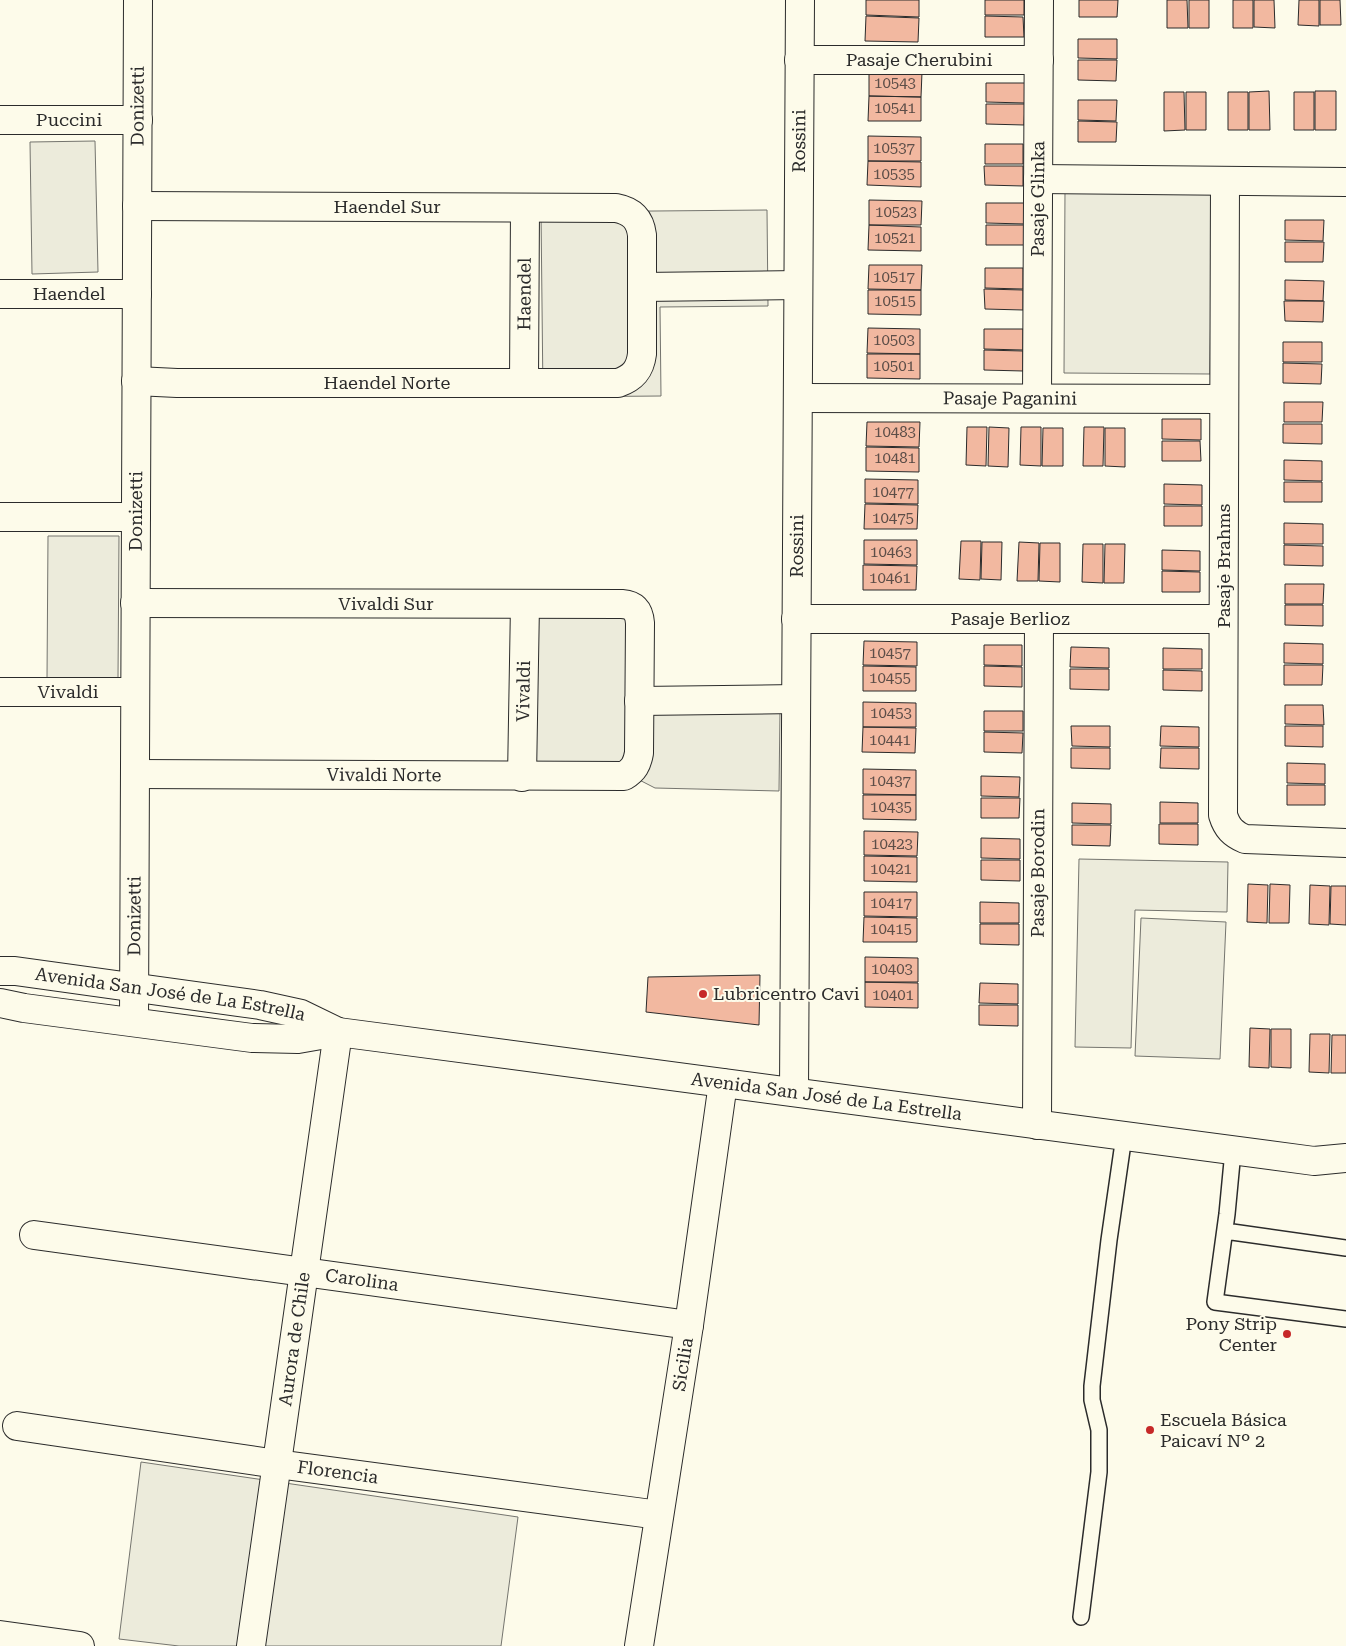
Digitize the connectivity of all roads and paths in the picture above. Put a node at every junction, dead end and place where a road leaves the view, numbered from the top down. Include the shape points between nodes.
1 (138, 0) edge
2 (800, 0) edge
3 (1039, 0) edge
4 (799, 60) junction
5 (1039, 60) junction
6 (0, 120) edge
7 (138, 120) junction
8 (1038, 179) junction
9 (1225, 180) junction
10 (1346, 182) edge
11 (137, 206) junction
12 (525, 208) junction
13 (798, 285) junction
14 (642, 287) junction
15 (0, 294) edge
16 (137, 294) junction
17 (136, 381) junction
18 (524, 382) junction
19 (798, 398) junction
20 (1037, 398) junction
21 (1224, 399) junction
22 (0, 517) edge
23 (136, 517) junction
24 (135, 603) junction
25 (525, 604) junction
26 (796, 619) junction
27 (1223, 619) junction
28 (1039, 620) junction
29 (0, 692) edge
30 (135, 692) junction
31 (796, 699) junction
32 (639, 701) junction
33 (135, 774) junction
34 (522, 776) junction
35 (1346, 843) edge
36 (0, 971) edge
37 (134, 988) junction
38 (0, 1002) edge
39 (134, 1022) junction
40 (338, 1032) junction
41 (723, 1083) junction
42 (794, 1092) junction
43 (1037, 1125) junction
44 (1124, 1136) junction
45 (1234, 1151) junction
46 (1346, 1158) edge
47 (1314, 1161) junction
48 (1346, 1176) edge
49 (1225, 1231) junction
50 (34, 1235) dead end
51 (1346, 1248) edge
52 (304, 1272) junction
53 (1346, 1319) edge
54 (689, 1325) junction
55 (17, 1426) dead end
56 (277, 1464) junction
57 (659, 1514) junction
58 (1081, 1617) dead end
59 (0, 1635) edge
60 (80, 1646) edge
61 (251, 1646) edge
62 (639, 1646) edge

1 - 7 street, Donizetti
2 - 4 street, Rossini
3 - 5 street, Pasaje Glinka
4 - 5 street, Pasaje Cherubini
4 - 13 street, Rossini
5 - 8 street, Pasaje Glinka
6 - 7 street, Puccini
7 - 11 street, Donizetti
8 - 9 street
8 - 20 street, Pasaje Glinka
9 - 10 street
9 - 21 street, Pasaje Brahms
11 - 12 street, Haendel Sur
11 - 16 street, Donizetti
12 - 14 street, Haendel Sur via 616,208 635,216 642,235
12 - 18 street, Haendel
13 - 14 street
13 - 19 street, Rossini
14 - 18 street, Haendel Norte via 642,354 640,365 628,380 618,383
15 - 16 street, Haendel
16 - 17 street, Donizetti
17 - 18 street, Haendel Norte
17 - 23 street, Donizetti
19 - 20 street, Pasaje Paganini
19 - 26 street, Rossini
20 - 21 street, Pasaje Paganini
21 - 27 street, Pasaje Brahms
22 - 23 street
23 - 24 street, Donizetti
24 - 25 street, Vivaldi Sur
24 - 30 street, Donizetti
25 - 32 street, Vivaldi Sur via 622,604 636,609 640,616
25 - 34 street, Vivaldi
26 - 28 street, Pasaje Berlioz
26 - 31 street, Rossini
27 - 28 street, Pasaje Berlioz
27 - 35 street, Pasaje Brahms via 1223,815 1226,823 1237,836 1253,841
28 - 43 street, Pasaje Borodin
29 - 30 street, Vivaldi
30 - 33 street, Donizetti
31 - 32 street
31 - 42 street, Rossini
32 - 34 street, Vivaldi Norte via 639,753 638,763 632,771 615,777
33 - 34 street, Vivaldi Norte
33 - 37 street, Donizetti
36 - 37 street, Avenida San José de La Estrella
37 - 39 street, Donizetti
37 - 40 street, Avenida San José de La Estrella via 260,1005 301,1014
38 - 39 street, Avenida San José de La Estrella
39 - 40 street, Avenida San José de La Estrella via 252,1038 298,1040
40 - 41 street, Avenida San José de La Estrella
40 - 52 street, Aurora de Chile
41 - 42 street, Avenida San José de La Estrella
41 - 54 street, Sicilia
42 - 43 street, Avenida San José de La Estrella
43 - 44 street, Avenida San José de La Estrella
44 - 45 street, Avenida San José de La Estrella
44 - 58 lane via 1092,1386 1099,1430 1099,1472
45 - 47 street, Avenida San José de La Estrella
45 - 49 lane
46 - 47 street, Avenida San José de La Estrella
47 - 48 street, Avenida San José de La Estrella
49 - 51 lane
49 - 53 lane via 1216,1302
50 - 52 street, Carolina
52 - 54 street, Carolina
52 - 56 street, Aurora de Chile
54 - 57 street, Sicilia
55 - 56 street, Florencia
56 - 57 street, Florencia
56 - 61 street, Aurora de Chile
57 - 62 street, Sicilia
59 - 60 street

